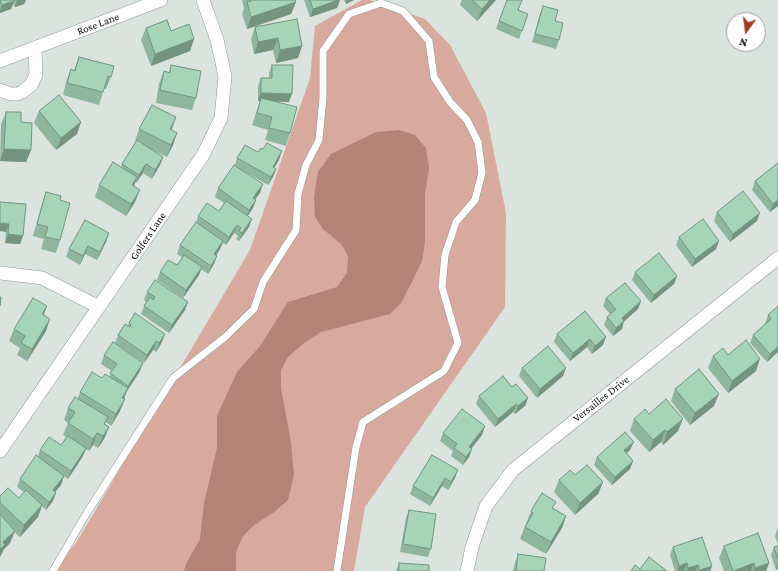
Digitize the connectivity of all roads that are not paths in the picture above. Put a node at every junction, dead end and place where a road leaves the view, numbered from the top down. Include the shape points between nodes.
1 (161, 0) edge
2 (203, 0) edge
3 (35, 48) junction
4 (0, 61) edge
5 (0, 90) edge
6 (778, 258) edge
7 (0, 273) edge
8 (99, 307) junction
9 (0, 451) edge
10 (53, 571) edge
11 (337, 571) edge
12 (467, 571) edge

1 - 3 street, Rose Lane
2 - 8 street, Golfers Lane via 217,40 225,76 222,118 203,155
3 - 4 street, Rose Lane
3 - 5 street via 36,75 31,85 17,94
6 - 12 street, Versailles Drive via 513,470 486,506
7 - 8 street via 42,278
8 - 9 street, Golfers Lane
10 - 11 lane via 173,378 224,338 254,309 263,282 296,230 298,194 306,165 319,140 323,98 323,51 349,14 382,3 403,11 429,41 434,77 450,102 467,120 478,142 482,173 475,200 456,222 445,256 442,287 458,342 444,371 363,422 356,447

